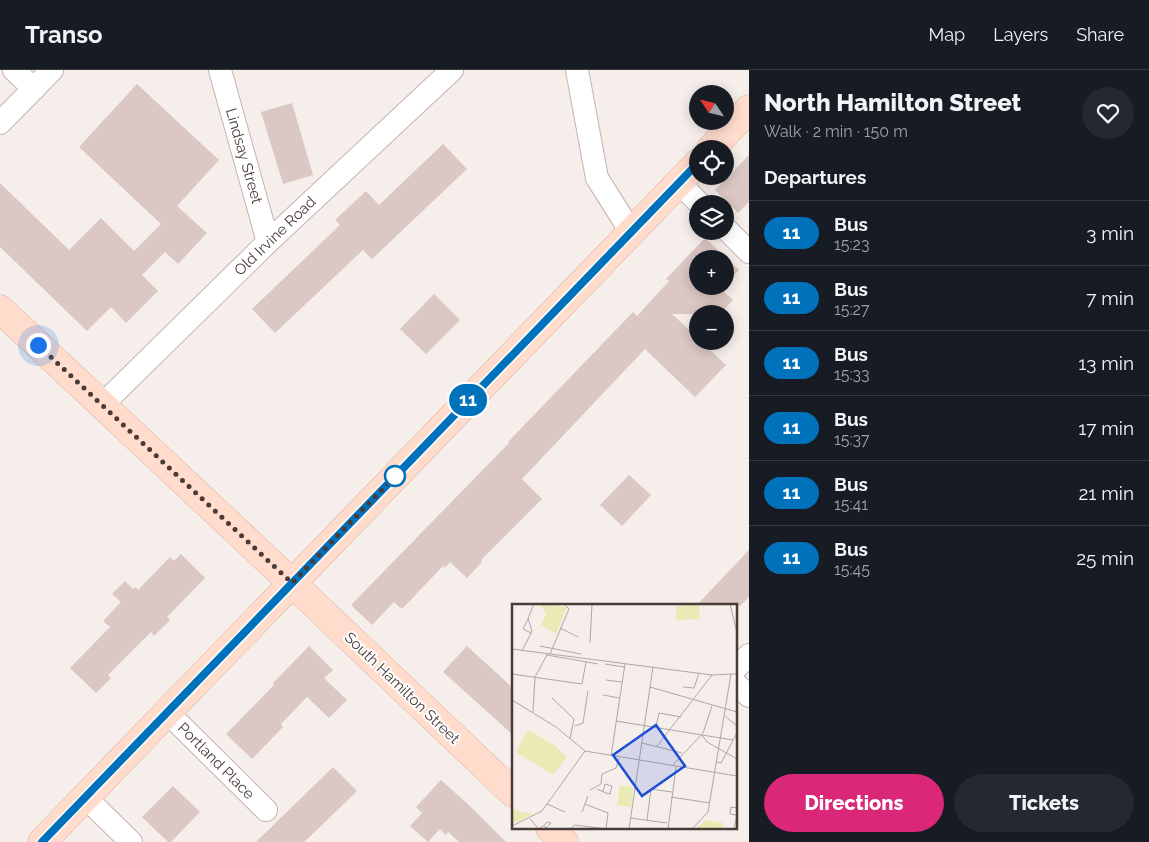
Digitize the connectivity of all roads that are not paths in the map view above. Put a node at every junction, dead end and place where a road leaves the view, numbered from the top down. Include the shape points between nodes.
1 (14, 70) edge
2 (52, 70) edge
3 (220, 70) edge
4 (452, 70) edge
5 (577, 70) edge
6 (34, 89) junction
7 (749, 110) edge
8 (0, 124) edge
9 (720, 140) edge
10 (689, 172) edge
11 (678, 182) junction
12 (691, 195) edge
13 (631, 232) junction
14 (734, 237) edge
15 (268, 242) junction
16 (749, 252) edge
17 (0, 309) edge
18 (102, 405) junction
19 (292, 583) junction
20 (749, 655) edge
21 (736, 668) edge
22 (736, 684) edge
23 (749, 696) edge
24 (167, 712) junction
25 (512, 792) edge
26 (85, 797) junction
27 (266, 810) dead end
28 (552, 830) edge
29 (42, 842) edge
30 (131, 842) edge
31 (564, 842) edge

1 - 6 street
2 - 6 street
3 - 15 street, Lindsay Street
4 - 15 street, Old Irvine Road
5 - 13 street via 597,178
6 - 8 street
7 - 9 main road
10 - 11 main road
11 - 12 street
11 - 13 main road
13 - 19 main road
14 - 16 street
15 - 18 street, Old Irvine Road
17 - 18 main road, South Hamilton Street
18 - 19 main road, South Hamilton Street
19 - 24 main road
19 - 25 main road, South Hamilton Street
20 - 21 street
22 - 23 street
24 - 26 main road
24 - 27 street, Portland Place
26 - 29 main road
26 - 30 street
28 - 31 main road

